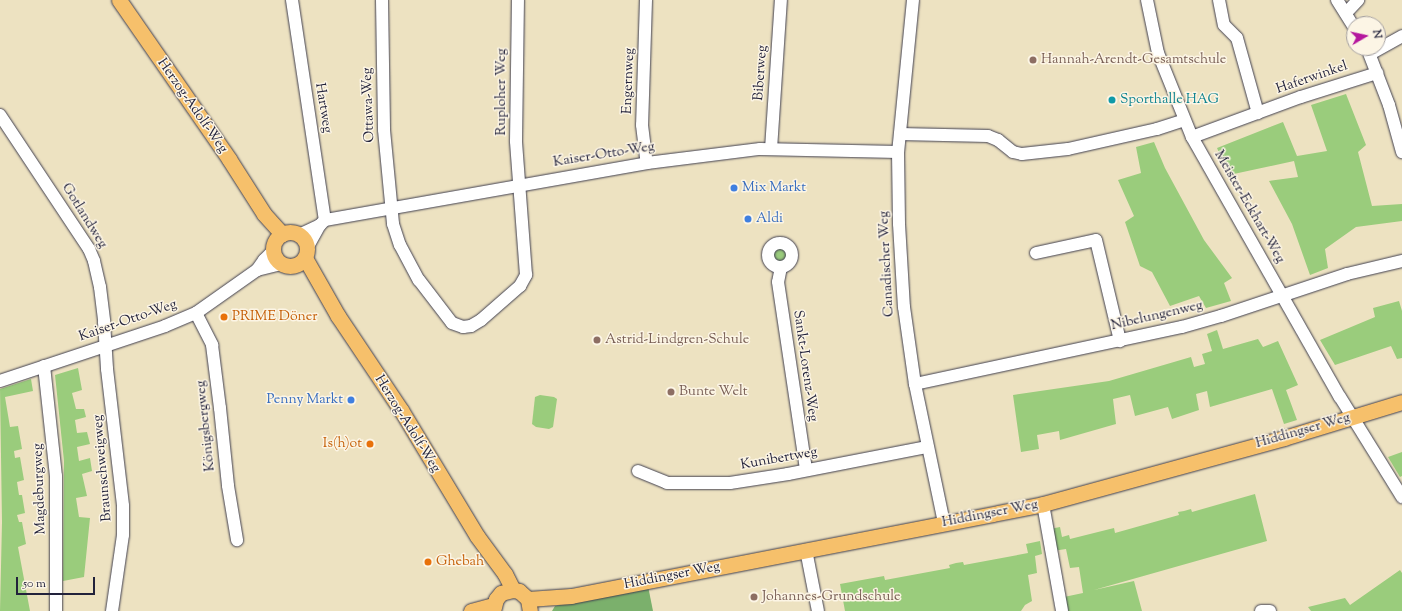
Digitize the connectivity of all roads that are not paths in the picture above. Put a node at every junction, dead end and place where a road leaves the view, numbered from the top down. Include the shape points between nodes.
1 (119, 0) edge
2 (292, 0) edge
3 (382, 0) edge
4 (518, 0) edge
5 (646, 0) edge
6 (781, 0) edge
7 (913, 0) edge
8 (1147, 0) edge
9 (1219, 0) edge
10 (1337, 0) edge
11 (1358, 0) edge
12 (1346, 13) junction
13 (1348, 16) edge
14 (1402, 36) edge
15 (1386, 43) edge
16 (1370, 56) edge
17 (1377, 73) junction
18 (1258, 114) junction
19 (0, 115) edge
20 (1184, 120) junction
21 (1400, 133) edge
22 (900, 134) junction
23 (1192, 137) junction
24 (771, 149) junction
25 (898, 152) junction
26 (1402, 152) edge
27 (647, 163) junction
28 (520, 184) junction
29 (390, 208) junction
30 (322, 223) junction
31 (299, 235) joint
32 (288, 252) junction
33 (1036, 253) dead end
34 (1402, 261) edge
35 (781, 267) dead end
36 (1282, 295) junction
37 (196, 313) junction
38 (1120, 341) junction
39 (105, 345) junction
40 (44, 366) junction
41 (0, 381) edge
42 (915, 384) junction
43 (1402, 402) edge
44 (1352, 417) junction
45 (927, 447) junction
46 (806, 469) junction
47 (638, 471) dead end
48 (1402, 497) edge
49 (1043, 504) junction
50 (944, 523) junction
51 (237, 540) dead end
52 (806, 550) junction
53 (500, 600) edge
54 (530, 607) edge
55 (56, 611) edge
56 (112, 611) edge
57 (471, 611) edge
58 (818, 611) edge
59 (1062, 611) edge
60 (1261, 611) edge
61 (1270, 611) edge

1 - 32 main road, Herzog-Adolf-Weg via 229,159
2 - 30 street, Hartweg
3 - 29 street, Ottawa-Weg via 384,130
4 - 28 street, Ruploher Weg via 516,141
5 - 27 street, Engernweg via 642,125
6 - 24 street, Biberweg
7 - 22 street, Canadischer Weg
8 - 20 street, Meister-Eckhart-Weg via 1158,53
9 - 18 street via 1224,25 1237,38
10 - 12 street
11 - 12 street
12 - 13 street
14 - 15 street
16 - 17 street
17 - 18 street, Haferwinkel via 1301,96
17 - 21 street
18 - 23 street, Haferwinkel
19 - 39 street, Gotlandweg via 89,249 100,287
20 - 22 street via 1138,134 1068,149 1029,153 1013,152 998,140 988,136
20 - 23 street, Meister-Eckhart-Weg
21 - 26 street
22 - 25 street, Canadischer Weg
23 - 36 street, Meister-Eckhart-Weg
24 - 25 street, Kaiser-Otto-Weg
24 - 27 street, Kaiser-Otto-Weg
25 - 42 street, Canadischer Weg via 904,307
27 - 28 street, Kaiser-Otto-Weg
28 - 29 street, Kaiser-Otto-Weg
28 - 29 street, Ottawa-Weg via 526,275 508,298 477,323 467,326 459,326 452,322 419,280 397,238
29 - 30 street, Kaiser-Otto-Weg
30 - 31 street, Kaiser-Otto-Weg
30 - 32 street, Kaiser-Otto-Weg
31 - 32 main road via 288,233
32 - 37 street, Kaiser-Otto-Weg via 264,260 257,270
32 - 53 main road, Herzog-Adolf-Weg via 324,294 401,410 489,554 505,574
33 - 38 street via 1096,240
34 - 36 street, Nibelungenweg via 1347,274
35 - 46 street, Sankt-Lorenz-Weg via 778,282
36 - 38 street, Nibelungenweg via 1221,316
36 - 44 street, Meister-Eckhart-Weg
37 - 39 street, Kaiser-Otto-Weg
37 - 51 street, Königsbergweg via 212,345 228,486
38 - 42 street, Nibelungenweg
39 - 40 street, Kaiser-Otto-Weg
39 - 56 street, Braunschweigweg via 123,506 123,535
40 - 41 street, Kaiser-Otto-Weg
40 - 55 street, Magdeburgweg via 56,476
42 - 45 street, Canadischer Weg
43 - 44 main road, Hiddingser Weg
44 - 48 street, Meister-Eckhart-Weg
44 - 49 main road, Hiddingser Weg
45 - 46 street, Kunibertweg
45 - 50 street, Canadischer Weg
46 - 47 street, Kunibertweg via 730,483 667,483
49 - 50 main road, Hiddingser Weg
49 - 59 street
50 - 52 main road, Hiddingser Weg
52 - 54 main road, Hiddingser Weg via 571,596 547,606
52 - 58 street
53 - 54 main road via 524,595
53 - 57 main road
60 - 61 street

